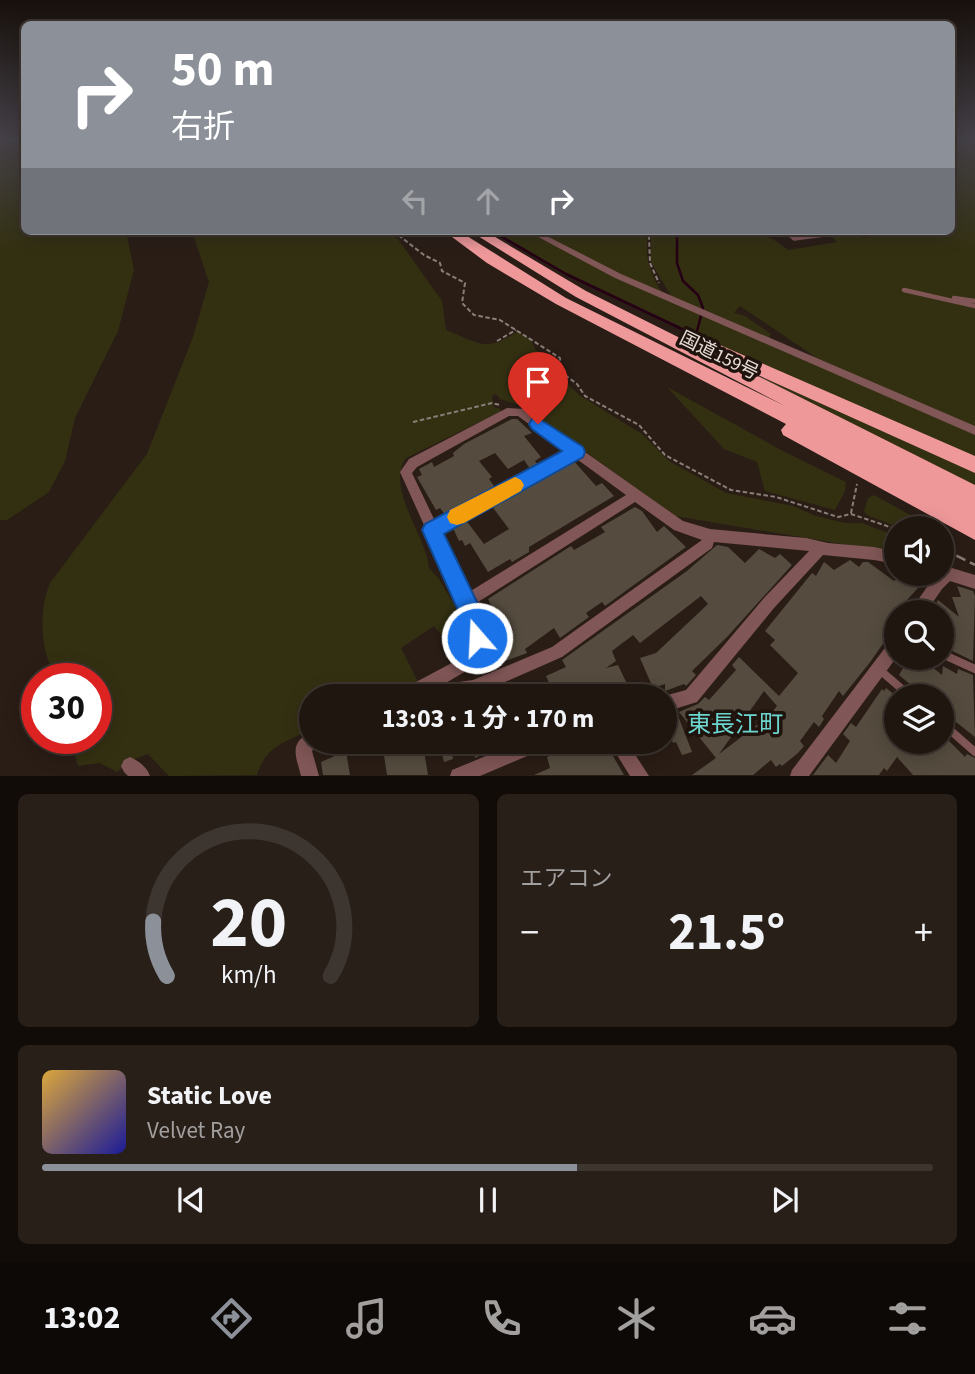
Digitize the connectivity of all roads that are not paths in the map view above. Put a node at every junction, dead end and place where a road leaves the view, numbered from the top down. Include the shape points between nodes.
1 (456, 235) edge
2 (482, 235) edge
3 (539, 235) edge
4 (790, 235) edge
5 (825, 235) edge
6 (502, 249) junction
7 (904, 290) dead end
8 (561, 301) junction
9 (975, 304) edge
10 (975, 431) edge
11 (576, 452) junction
12 (975, 465) edge
13 (975, 495) edge
14 (634, 496) junction
15 (975, 511) edge
16 (432, 530) junction
17 (975, 530) edge
18 (710, 535) junction
19 (820, 549) junction
20 (884, 554) edge
21 (954, 576) edge
22 (975, 582) edge
23 (464, 603) junction
24 (954, 659) edge
25 (884, 662) edge
26 (879, 669) junction
27 (975, 669) edge
28 (434, 684) edge
29 (482, 684) edge
30 (896, 684) edge
31 (677, 700) edge
32 (954, 734) edge
33 (975, 752) edge
34 (305, 754) edge
35 (510, 754) edge
36 (626, 754) edge
37 (310, 775) edge
38 (458, 775) edge
39 (641, 775) edge
40 (798, 775) edge

1 - 8 highway, 国道159号
2 - 6 highway, 国道159号
3 - 10 street via 618,276
4 - 5 lane via 794,239
6 - 12 highway
6 - 13 highway, 国道159号 via 638,324
7 - 9 lane
8 - 15 highway, 国道159号
8 - 17 highway
11 - 14 street
11 - 16 lane
11 - 16 street via 520,412 507,412 470,431 413,463 406,472
14 - 18 street via 678,526
14 - 23 street
16 - 23 street
18 - 19 street
18 - 29 street via 707,544 557,652
19 - 20 street
19 - 31 street via 691,696
21 - 22 street
23 - 28 street via 478,627 475,651 468,662
24 - 27 lane
25 - 26 street
26 - 30 lane
26 - 40 street
32 - 33 lane
34 - 37 street
35 - 38 street
36 - 39 street

